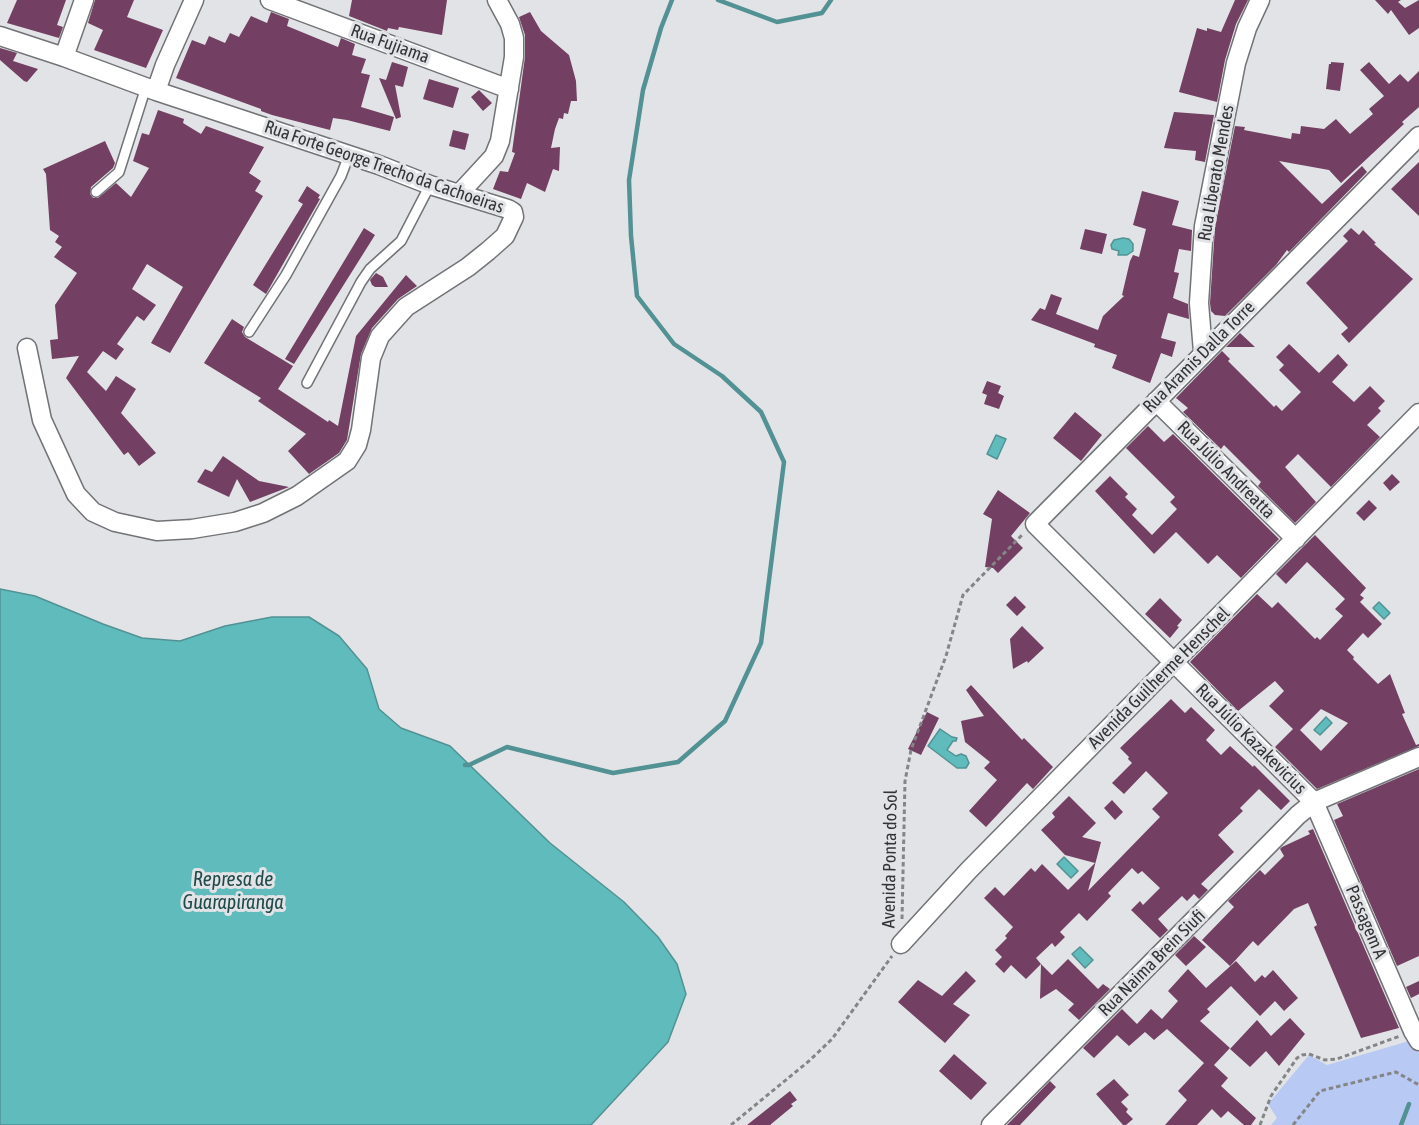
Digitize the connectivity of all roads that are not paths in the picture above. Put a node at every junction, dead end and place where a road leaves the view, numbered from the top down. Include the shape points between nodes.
1 (84, 0) edge
2 (194, 0) edge
3 (270, 0) edge
4 (497, 0) edge
5 (1260, 0) edge
6 (0, 36) edge
7 (64, 57) junction
8 (151, 89) junction
9 (510, 89) junction
10 (1419, 136) edge
11 (349, 155) junction
12 (430, 185) junction
13 (96, 192) dead end
14 (459, 194) junction
15 (249, 332) dead end
16 (27, 348) dead end
17 (1203, 352) junction
18 (307, 383) dead end
19 (1156, 400) junction
20 (1419, 413) edge
21 (1035, 524) joint
22 (1296, 539) junction
23 (1174, 662) junction
24 (1419, 757) edge
25 (1314, 802) junction
26 (901, 944) road end
27 (1416, 1036) edge
28 (991, 1125) edge

1 - 7 street
2 - 8 street
3 - 9 street, Rua Fujiama
4 - 9 street via 514,38
5 - 17 street, Rua Liberato Mendes via 1236,63 1204,226 1200,303
6 - 7 street, Rua Forte George Trecho da Cachoeiras
7 - 8 street, Rua Forte George Trecho da Cachoeiras
8 - 11 street, Rua Forte George Trecho da Cachoeiras
8 - 13 lane via 119,172
9 - 14 street via 494,156
10 - 17 street, Rua Aramis Dalla Torre
11 - 12 street, Rua Forte George Trecho da Cachoeiras
11 - 15 lane via 286,275
12 - 14 street, Rua Forte George Trecho da Cachoeiras
12 - 18 lane via 401,241 361,282
14 - 16 street, Rua Forte George Trecho da Cachoeiras via 511,210 512,224 505,236 468,267 413,302 380,336 371,358 361,430 352,455 297,496 263,513 235,522 157,531 115,522 93,512 76,494 46,431
17 - 19 street, Rua Aramis Dalla Torre
19 - 21 street, Rua Aramis Dalla Torre
19 - 22 street, Rua Júlio Andreatta
20 - 22 street, Avenida Guilherme Henschel
21 - 23 street, Rua Júlio Kazakevicius
22 - 23 street, Avenida Guilherme Henschel
23 - 25 street, Rua Júlio Kazakevicius
23 - 26 street, Avenida Guilherme Henschel
24 - 25 street, Rua Naima Brein Siufi
25 - 27 street, Passagem A
25 - 28 street, Rua Naima Brein Siufi

